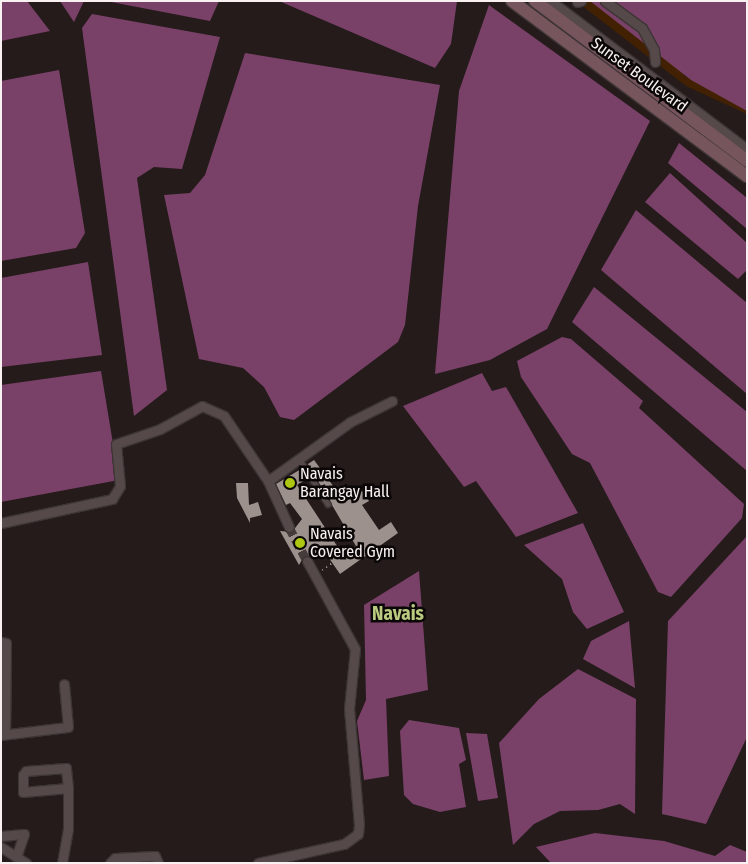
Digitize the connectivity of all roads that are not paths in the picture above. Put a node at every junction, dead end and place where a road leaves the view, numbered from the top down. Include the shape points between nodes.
1 (512, 1) edge
2 (535, 1) edge
3 (551, 1) edge
4 (605, 1) edge
5 (655, 62) dead end
6 (747, 149) edge
7 (747, 161) edge
8 (747, 176) edge
9 (392, 402) dead end
10 (300, 460) junction
11 (268, 481) junction
12 (328, 504) dead end
13 (1, 523) edge
14 (289, 527) tunnel mouth
15 (307, 561) tunnel mouth
16 (1, 642) edge
17 (64, 684) dead end
18 (3, 735) edge
19 (68, 788) junction
20 (1, 836) edge
21 (3, 851) edge
22 (16, 857) junction
23 (26, 863) edge
24 (62, 863) edge
25 (110, 863) edge
26 (158, 863) edge
27 (258, 863) edge

1 - 8 main road, Sunset Boulevard
2 - 7 main road, Sunset Boulevard
3 - 6 street
4 - 5 street via 642,28 654,50
9 - 10 street via 350,422
10 - 11 street
10 - 12 lane
11 - 13 street via 224,416 202,406 160,429 116,444 120,486 112,499
11 - 14 street
15 - 27 street via 355,649 349,709 358,834 344,844
16 - 18 street via 6,643
17 - 18 street via 68,727
19 - 19 street via 63,766 26,771 23,775 23,792
19 - 24 street via 68,829
20 - 22 street via 24,834
21 - 22 street
22 - 23 street
25 - 26 street via 115,858 155,856

